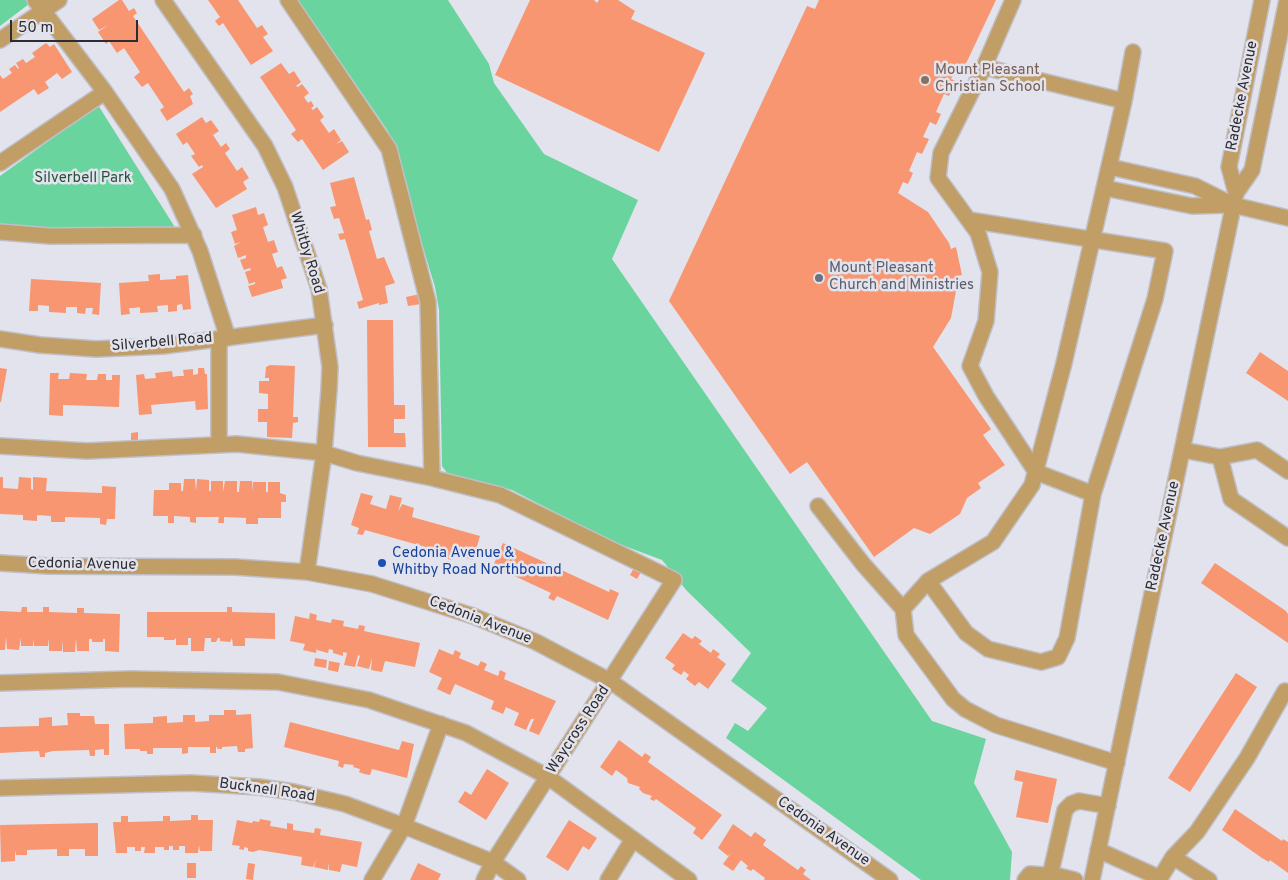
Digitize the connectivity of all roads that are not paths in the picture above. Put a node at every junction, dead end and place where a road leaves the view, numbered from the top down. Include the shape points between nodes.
1 (59, 0) edge
2 (162, 0) edge
3 (288, 0) edge
4 (1013, 0) edge
5 (1262, 0) edge
6 (1287, 0) edge
7 (39, 6) edge
8 (0, 40) edge
9 (1133, 52) dead end
10 (984, 67) junction
11 (104, 92) junction
12 (1124, 101) junction
13 (0, 163) edge
14 (1110, 168) junction
15 (1104, 188) junction
16 (1234, 199) junction
17 (1288, 218) edge
18 (969, 220) junction
19 (0, 232) edge
20 (194, 235) junction
21 (1093, 239) junction
22 (325, 324) junction
23 (224, 338) junction
24 (0, 339) edge
25 (219, 445) junction
26 (0, 446) edge
27 (1182, 450) junction
28 (324, 453) junction
29 (1220, 457) junction
30 (1288, 470) edge
31 (1036, 472) junction
32 (432, 478) junction
33 (1093, 494) junction
34 (818, 506) dead end
35 (1288, 538) edge
36 (0, 563) edge
37 (307, 572) junction
38 (928, 581) junction
39 (903, 608) junction
40 (610, 681) junction
41 (0, 683) edge
42 (1285, 691) dead end
43 (441, 724) junction
44 (1117, 763) junction
45 (548, 776) junction
46 (0, 788) edge
47 (1108, 806) junction
48 (404, 826) junction
49 (633, 839) junction
50 (1098, 850) junction
51 (1173, 856) junction
52 (493, 862) junction
53 (1050, 876) junction
54 (1159, 879) edge
55 (372, 880) edge
56 (484, 880) edge
57 (518, 880) edge
58 (608, 880) edge
59 (689, 880) edge
60 (890, 880) edge
61 (1025, 880) edge
62 (1074, 880) edge
63 (1092, 880) edge
64 (1209, 880) edge

1 - 7 street
2 - 22 street, Whitby Road via 265,146 285,187 305,242
3 - 32 street via 389,148 428,302
4 - 10 street
5 - 16 street, Radecke Avenue via 1229,167
6 - 16 street, Radecke Avenue via 1252,170
7 - 8 street
7 - 11 street
9 - 12 street
10 - 12 street
10 - 18 street via 941,153 938,178
11 - 13 street
11 - 20 street via 172,189
12 - 14 street
14 - 15 street
14 - 16 street via 1195,186
15 - 16 street via 1192,206
15 - 21 street
16 - 17 street
16 - 27 street, Radecke Avenue
18 - 21 street
18 - 31 street via 978,233 990,272 986,321 970,366
19 - 20 street via 50,236
20 - 23 street
21 - 31 street
21 - 33 street via 1165,251 1155,298
22 - 23 street, Silverbell Road
22 - 28 street, Whitby Road via 330,367
23 - 24 street, Silverbell Road via 163,346 96,348
23 - 25 street
25 - 26 street via 87,450
25 - 28 street
27 - 29 street
27 - 44 street, Radecke Avenue
28 - 32 street
28 - 37 street, Whitby Road
29 - 30 street via 1257,450
29 - 35 street via 1231,499
31 - 33 street
31 - 38 street via 1032,485 993,542
32 - 40 street, Waycross Road via 515,501 674,580
33 - 38 street via 1067,638 1058,657 1041,662 988,649 966,633
34 - 39 street via 863,564
36 - 37 street, Cedonia Avenue via 235,567
37 - 40 street, Cedonia Avenue via 372,584 473,616 536,642
38 - 39 street
39 - 44 street via 906,635 953,699 965,709 996,725
40 - 45 street, Waycross Road
40 - 60 street, Cedonia Avenue
41 - 43 street via 130,679 278,682 369,700
42 - 51 street via 1247,758 1198,832
43 - 45 street via 466,733
43 - 48 street
44 - 47 street, Radecke Avenue
45 - 49 street
45 - 52 street, Waycross Road
46 - 48 street, Bucknell Road via 191,783 259,787 345,804
47 - 50 street, Radecke Avenue
47 - 53 street via 1079,801 1065,810
48 - 52 street, Bucknell Road
48 - 55 street
49 - 58 street
49 - 59 street
50 - 54 street
50 - 63 street, Radecke Avenue
51 - 54 street
51 - 64 street
52 - 56 street, Waycross Road
52 - 57 street, Bucknell Road
53 - 61 street via 1030,874
53 - 62 street

